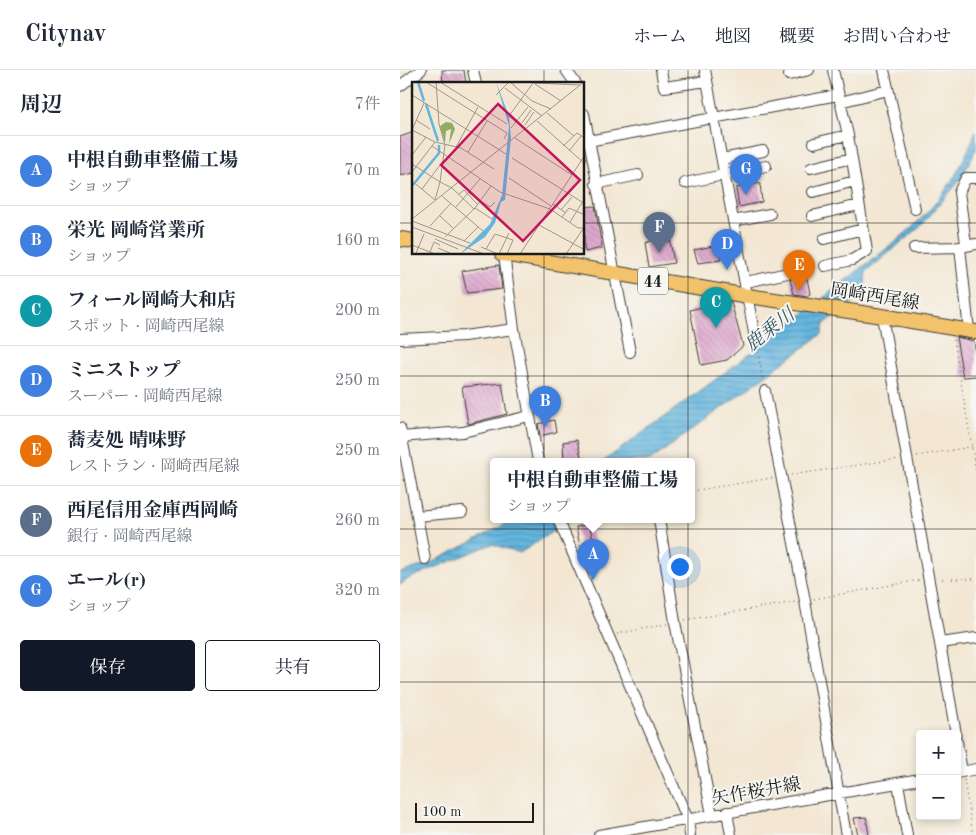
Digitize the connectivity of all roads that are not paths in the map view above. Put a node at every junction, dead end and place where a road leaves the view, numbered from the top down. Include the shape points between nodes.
1 (422, 70) edge
2 (566, 70) edge
3 (661, 70) edge
4 (705, 70) edge
5 (809, 70) edge
6 (833, 70) edge
7 (884, 70) edge
8 (790, 75) dead end
9 (707, 81) junction
10 (575, 82) edge
11 (400, 86) edge
12 (888, 90) junction
13 (839, 98) junction
14 (713, 119) junction
15 (585, 121) edge
16 (848, 135) junction
17 (588, 141) junction
18 (814, 144) dead end
19 (763, 151) dead end
20 (852, 158) junction
21 (722, 159) junction
22 (766, 166) dead end
23 (811, 168) dead end
24 (724, 174) junction
25 (638, 175) dead end
26 (976, 178) edge
27 (855, 181) junction
28 (685, 183) dead end
29 (596, 184) junction
30 (813, 192) dead end
31 (859, 206) junction
32 (915, 209) dead end
33 (770, 214) dead end
34 (812, 216) dead end
35 (733, 220) junction
36 (863, 230) junction
37 (824, 239) dead end
38 (967, 245) edge
39 (914, 248) dead end
40 (503, 255) edge
41 (509, 255) edge
42 (825, 266) dead end
43 (797, 271) dead end
44 (614, 274) junction
45 (746, 282) junction
46 (748, 296) junction
47 (882, 316) junction
48 (514, 329) junction
49 (972, 331) edge
50 (400, 339) edge
51 (756, 344) road end
52 (630, 352) dead end
53 (765, 391) road end
54 (529, 416) junction
55 (400, 434) edge
56 (537, 458) edge
57 (462, 512) dead end
58 (417, 516) junction
59 (560, 523) edge
60 (660, 523) edge
61 (425, 559) dead end
62 (976, 638) edge
63 (940, 643) junction
64 (955, 730) edge
65 (976, 769) edge
66 (961, 772) edge
67 (916, 780) edge
68 (898, 783) junction
69 (837, 794) junction
70 (727, 812) junction
71 (712, 815) junction
72 (688, 820) junction
73 (599, 835) edge
74 (690, 835) edge
75 (731, 835) edge
76 (846, 835) edge
77 (907, 835) edge

1 - 11 street
2 - 10 street
3 - 9 street via 664,87
4 - 9 street
5 - 8 street
6 - 13 street
7 - 12 street
9 - 14 street
12 - 13 street
12 - 32 street
13 - 14 street
13 - 16 street
14 - 17 street
14 - 21 street
15 - 17 street
16 - 18 street
16 - 20 street
17 - 29 street
19 - 21 street
20 - 23 street
20 - 27 street
21 - 24 street
22 - 24 street
24 - 28 street
24 - 35 street
25 - 29 street
26 - 38 street via 966,178 959,192
27 - 30 street
27 - 31 street
29 - 44 street via 605,216
31 - 34 street
31 - 36 street
33 - 35 street
35 - 45 street
36 - 37 street
36 - 42 street via 867,251 852,260
38 - 39 street
38 - 49 street
40 - 48 street
41 - 44 main road, 岡崎西尾線 / 44
43 - 45 street
44 - 46 main road, 岡崎西尾線 / 44
44 - 52 street
45 - 46 street
46 - 47 main road, 岡崎西尾線 / 44
46 - 51 street
47 - 49 main road, 岡崎西尾線 / 44
47 - 63 street
48 - 50 street via 464,336
48 - 54 street
53 - 69 street
54 - 55 street via 464,432
54 - 56 street
55 - 58 street
57 - 58 street
58 - 61 street
59 - 72 street
60 - 71 street
62 - 63 street
63 - 64 street
65 - 66 street
67 - 68 street, 矢作桜井線
68 - 69 street, 矢作桜井線
68 - 77 street
69 - 70 street, 矢作桜井線
69 - 76 street
70 - 71 street, 矢作桜井線
70 - 75 street
71 - 72 street, 矢作桜井線
72 - 73 street, 矢作桜井線
72 - 74 street

